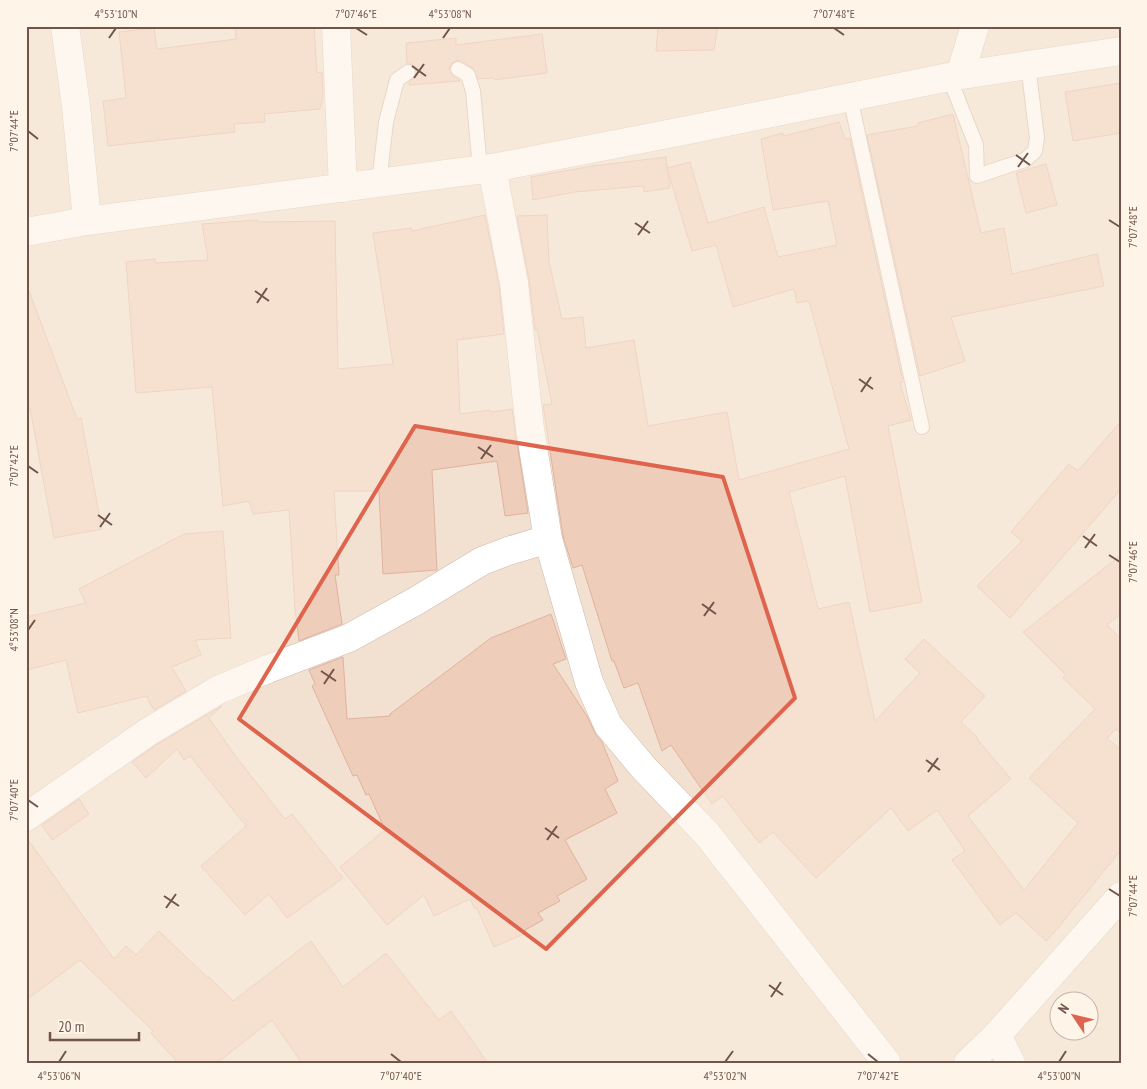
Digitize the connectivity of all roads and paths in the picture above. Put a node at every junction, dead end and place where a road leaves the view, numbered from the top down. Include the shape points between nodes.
1 (65, 26) edge
2 (336, 26) edge
3 (975, 26) edge
4 (1121, 51) edge
5 (1028, 65) junction
6 (458, 69) dead end
7 (408, 72) dead end
8 (954, 76) junction
9 (850, 97) junction
10 (486, 168) junction
11 (379, 184) junction
12 (343, 188) junction
13 (87, 221) junction
14 (26, 232) edge
15 (922, 428) dead end
16 (548, 539) junction
17 (26, 817) edge
18 (1121, 896) edge
19 (997, 1034) junction
20 (887, 1063) edge
21 (968, 1063) edge
22 (1010, 1063) edge

1 - 13 street
2 - 12 street
3 - 8 street
4 - 5 street
5 - 8 street
5 - 8 lane via 1037,138 1035,151 1025,160 977,176 976,145
6 - 10 lane via 468,75 473,91
7 - 11 lane via 397,80 386,122
8 - 9 street
9 - 10 street
9 - 15 lane
10 - 11 street
10 - 16 street via 514,284 530,429
11 - 12 street
12 - 13 street
13 - 14 street
16 - 17 street via 482,561 349,638 218,690 148,732
16 - 20 street via 589,682 608,725 707,834
18 - 19 street
19 - 21 street
19 - 22 street

